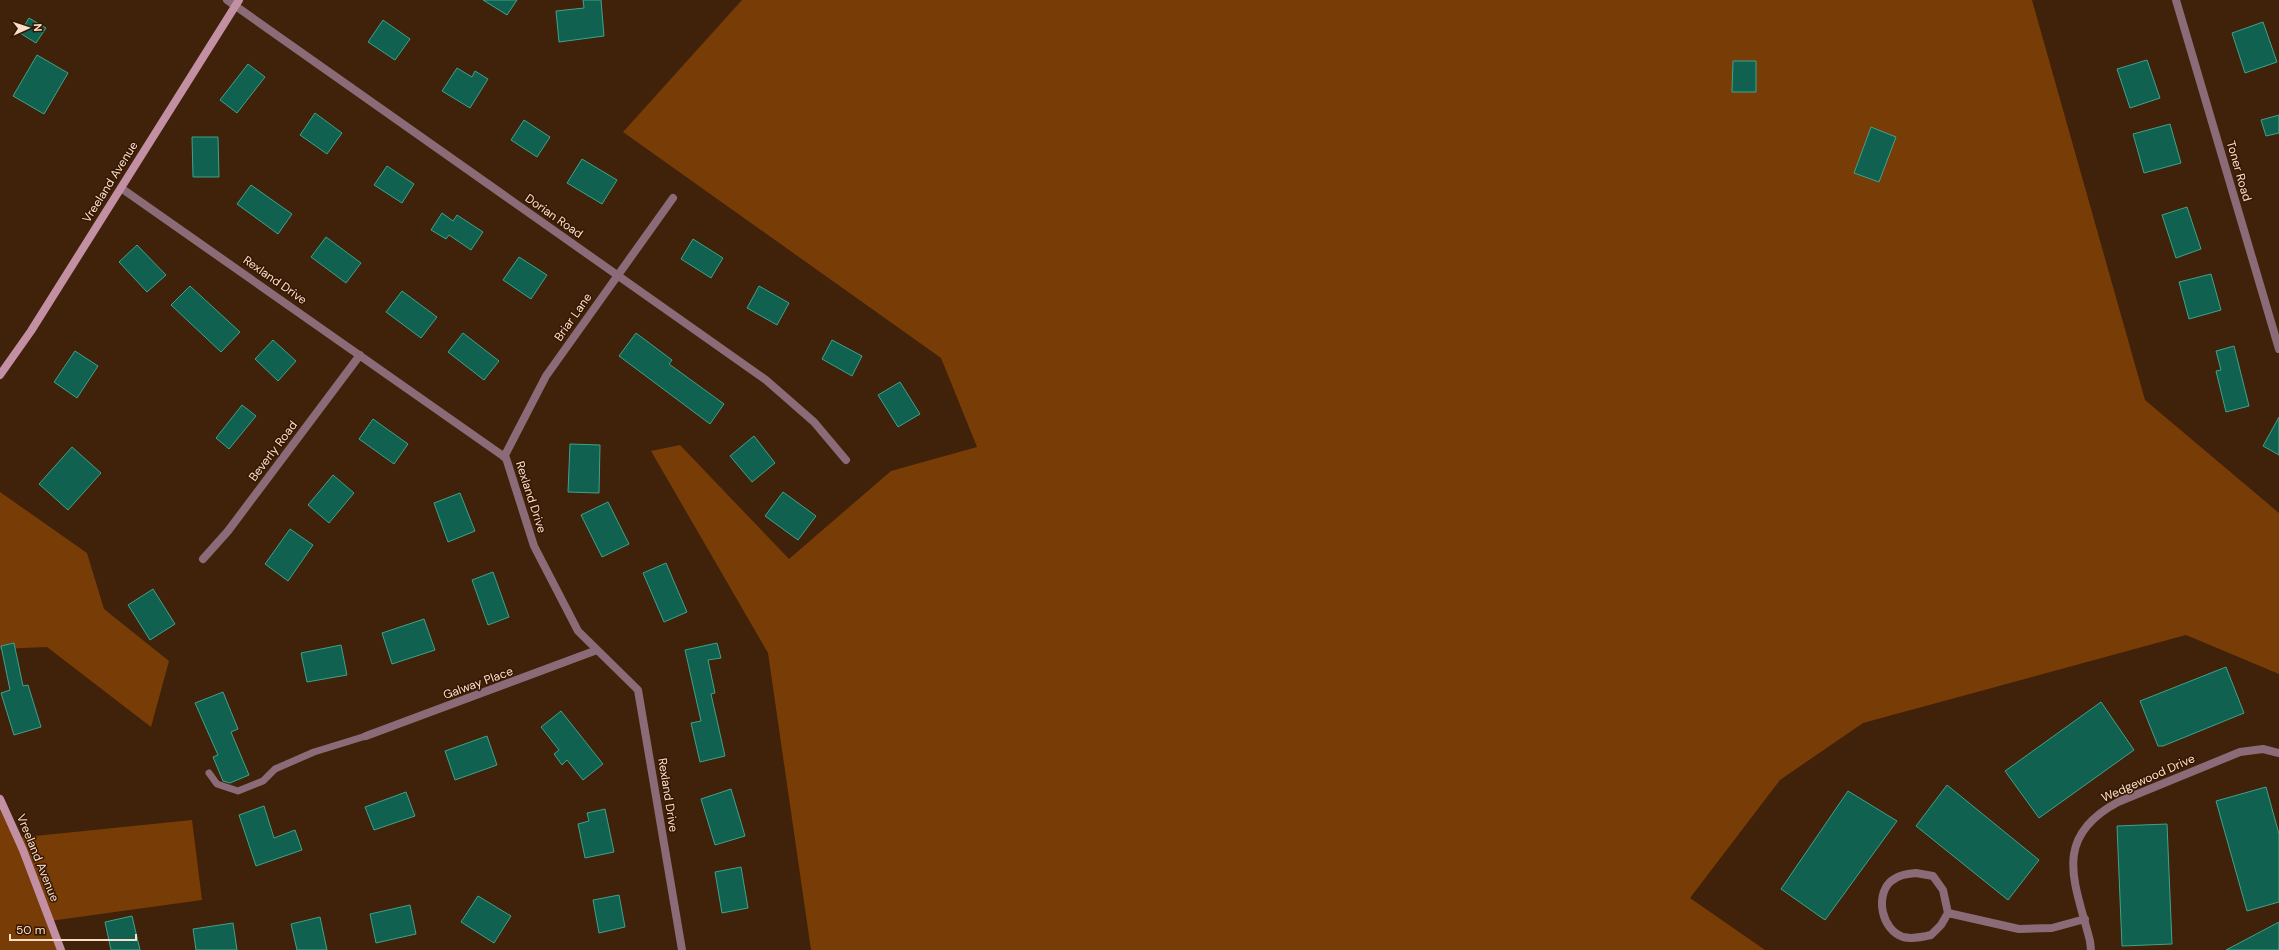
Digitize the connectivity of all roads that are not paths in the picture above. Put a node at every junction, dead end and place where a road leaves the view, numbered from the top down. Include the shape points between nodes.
1 (227, 0) edge
2 (2176, 0) edge
3 (237, 3) edge
4 (121, 188) junction
5 (673, 198) dead end
6 (617, 276) junction
7 (2279, 349) edge
8 (360, 355) junction
9 (0, 375) edge
10 (504, 457) junction
11 (846, 460) dead end
12 (203, 559) dead end
13 (598, 650) junction
14 (366, 736) joint
15 (2279, 753) edge
16 (209, 773) dead end
17 (0, 799) edge
18 (1948, 913) junction
19 (2085, 919) junction
20 (62, 950) edge
21 (682, 950) edge
22 (2091, 950) edge

1 - 3 street, Dorian Road
2 - 7 street, Toner Road
3 - 4 street, Vreeland Avenue
3 - 6 street, Dorian Road
4 - 8 street, Rexland Drive
4 - 9 street, Vreeland Avenue via 31,331
5 - 6 street, Briar Lane
6 - 10 street, Briar Lane via 546,376
6 - 11 street, Dorian Road via 766,380 814,422
8 - 10 street, Rexland Drive
8 - 12 street, Beverly Road via 228,531
10 - 13 street, Rexland Drive via 534,546 578,631
13 - 14 street, Galway Place
13 - 21 street, Rexland Drive via 638,690
14 - 16 lane via 314,752 274,769 263,781 238,791 217,784
15 - 19 street, Wedgewood Drive via 2263,749 2240,752 2118,802 2096,816 2081,833 2074,855 2074,878
17 - 20 street, Vreeland Avenue
18 - 18 street via 1943,890 1933,876 1916,873 1901,875 1890,883 1882,898 1883,915 1890,928 1903,937 1931,935 1941,926
18 - 19 street via 2019,930 2052,928
19 - 22 street, Wedgewood Drive

